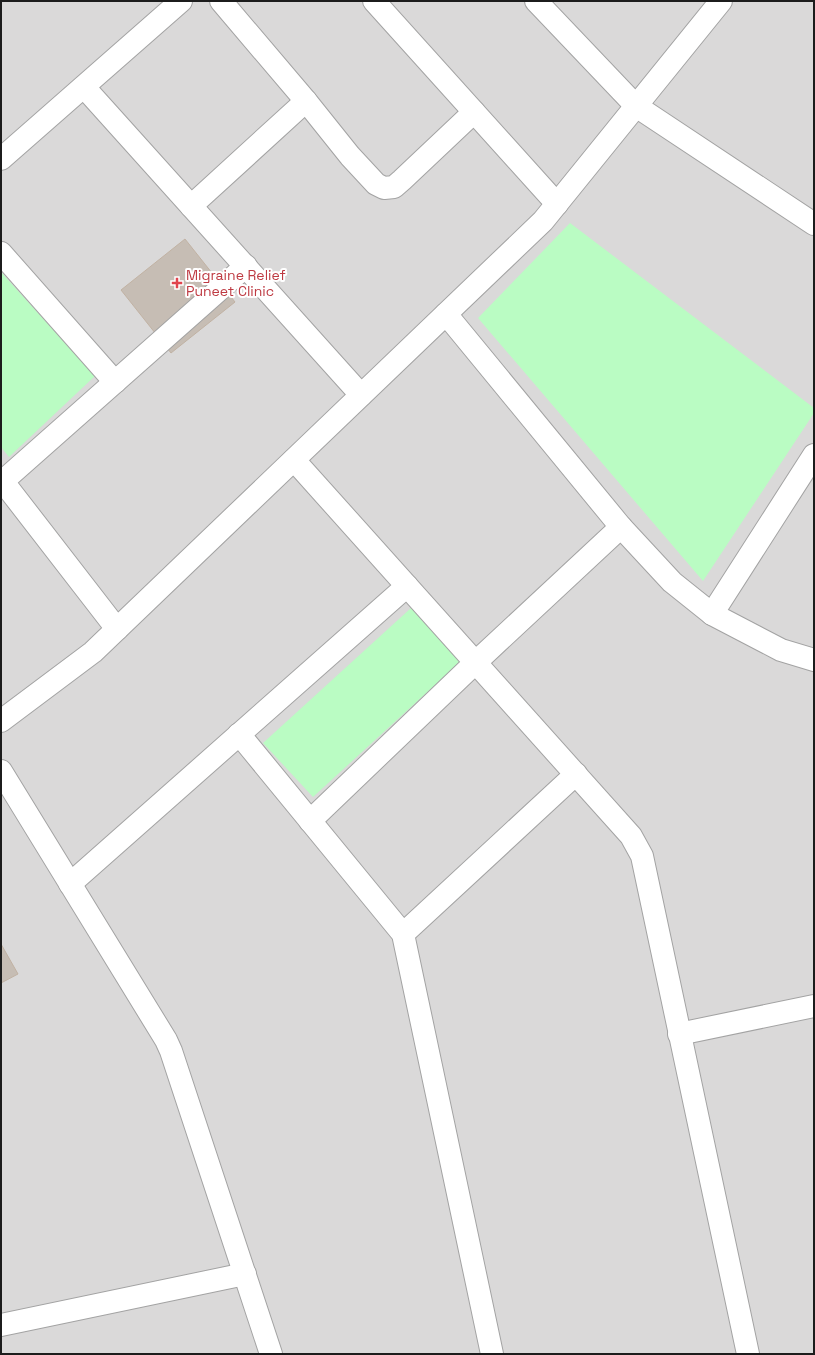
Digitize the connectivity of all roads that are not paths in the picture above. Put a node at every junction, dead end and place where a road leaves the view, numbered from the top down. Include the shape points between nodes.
1 (181, 1) edge
2 (221, 1) edge
3 (374, 1) edge
4 (536, 1) edge
5 (721, 1) edge
6 (84, 87) junction
7 (306, 101) junction
8 (636, 106) junction
9 (474, 112) junction
10 (1, 159) edge
11 (557, 204) junction
12 (191, 206) junction
13 (814, 224) edge
14 (1, 253) edge
15 (246, 266) junction
16 (446, 314) junction
17 (115, 382) junction
18 (361, 395) junction
19 (814, 455) edge
20 (294, 460) junction
21 (2, 480) edge
22 (621, 527) junction
23 (407, 586) junction
24 (712, 614) junction
25 (117, 629) junction
26 (814, 660) edge
27 (476, 662) junction
28 (1, 721) edge
29 (239, 734) junction
30 (1, 771) edge
31 (576, 774) junction
32 (310, 821) junction
33 (70, 884) junction
34 (403, 934) junction
35 (814, 1006) edge
36 (679, 1034) junction
37 (245, 1274) junction
38 (1, 1325) edge
39 (271, 1354) edge
40 (492, 1354) edge
41 (748, 1354) edge

1 - 6 street
2 - 7 street
3 - 9 street
4 - 8 street
5 - 8 street
6 - 10 street
6 - 12 street
7 - 9 street via 350,156 376,184 384,188 394,187
7 - 12 street
8 - 11 street
8 - 13 street
9 - 11 street
11 - 16 street via 543,221
12 - 15 street
14 - 17 street
15 - 17 street
15 - 18 street
16 - 18 street
16 - 22 street
17 - 21 street
18 - 20 street
19 - 24 street
20 - 23 street
20 - 25 street
21 - 25 street
22 - 24 street via 672,582
22 - 27 street
23 - 27 street
23 - 29 street
24 - 26 street via 781,650
25 - 28 street via 93,652
27 - 31 street
27 - 32 street
29 - 32 street
29 - 33 street
30 - 33 street
31 - 34 street
31 - 36 street via 631,836 642,856
32 - 34 street
33 - 37 street via 166,1040
34 - 40 street
35 - 36 street
36 - 41 street
37 - 38 street
37 - 39 street

